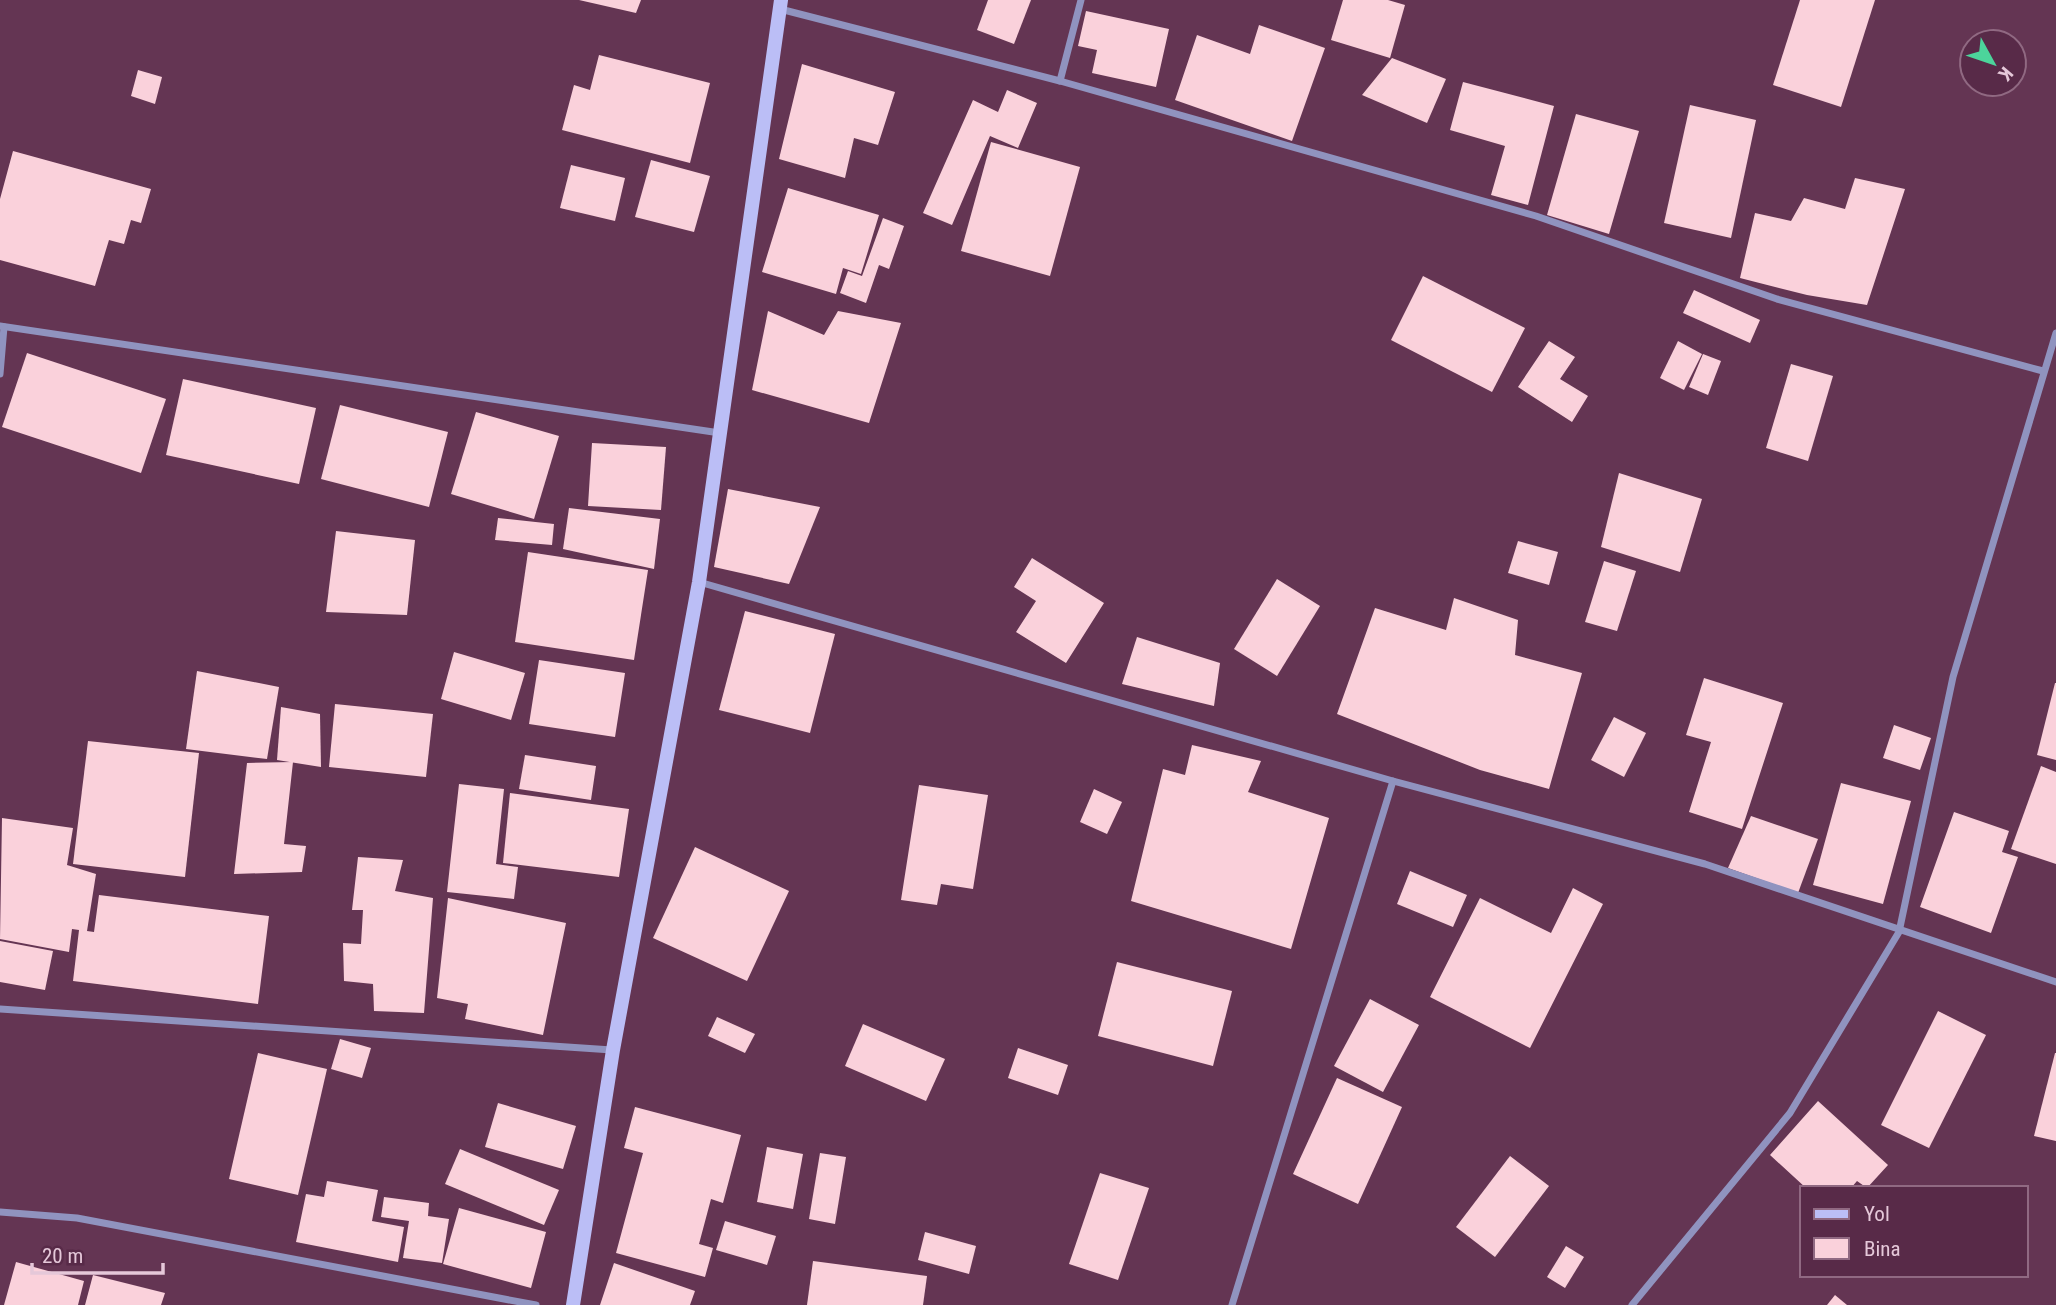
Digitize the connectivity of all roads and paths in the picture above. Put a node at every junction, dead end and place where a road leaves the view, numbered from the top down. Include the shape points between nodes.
1 (1081, 0) edge
2 (780, 4) edge
3 (1060, 81) junction
4 (2, 327) edge
5 (2056, 333) edge
6 (2043, 371) junction
7 (0, 374) edge
8 (720, 433) junction
9 (699, 582) junction
10 (1393, 781) junction
11 (1899, 932) junction
12 (2056, 982) edge
13 (0, 1009) edge
14 (613, 1050) junction
15 (0, 1212) edge
16 (536, 1305) edge
17 (573, 1305) edge
18 (1232, 1305) edge
19 (1632, 1305) edge

1 - 3 street
2 - 3 street
2 - 8 street
3 - 6 street via 1536,216 1777,299
4 - 7 street
4 - 8 street
5 - 6 street
6 - 11 street via 1952,677
8 - 9 street
9 - 10 street
9 - 14 street
10 - 11 street via 1706,864
10 - 18 street
11 - 12 street
11 - 19 street via 1790,1113
13 - 14 street
14 - 17 street
15 - 16 street via 77,1218

